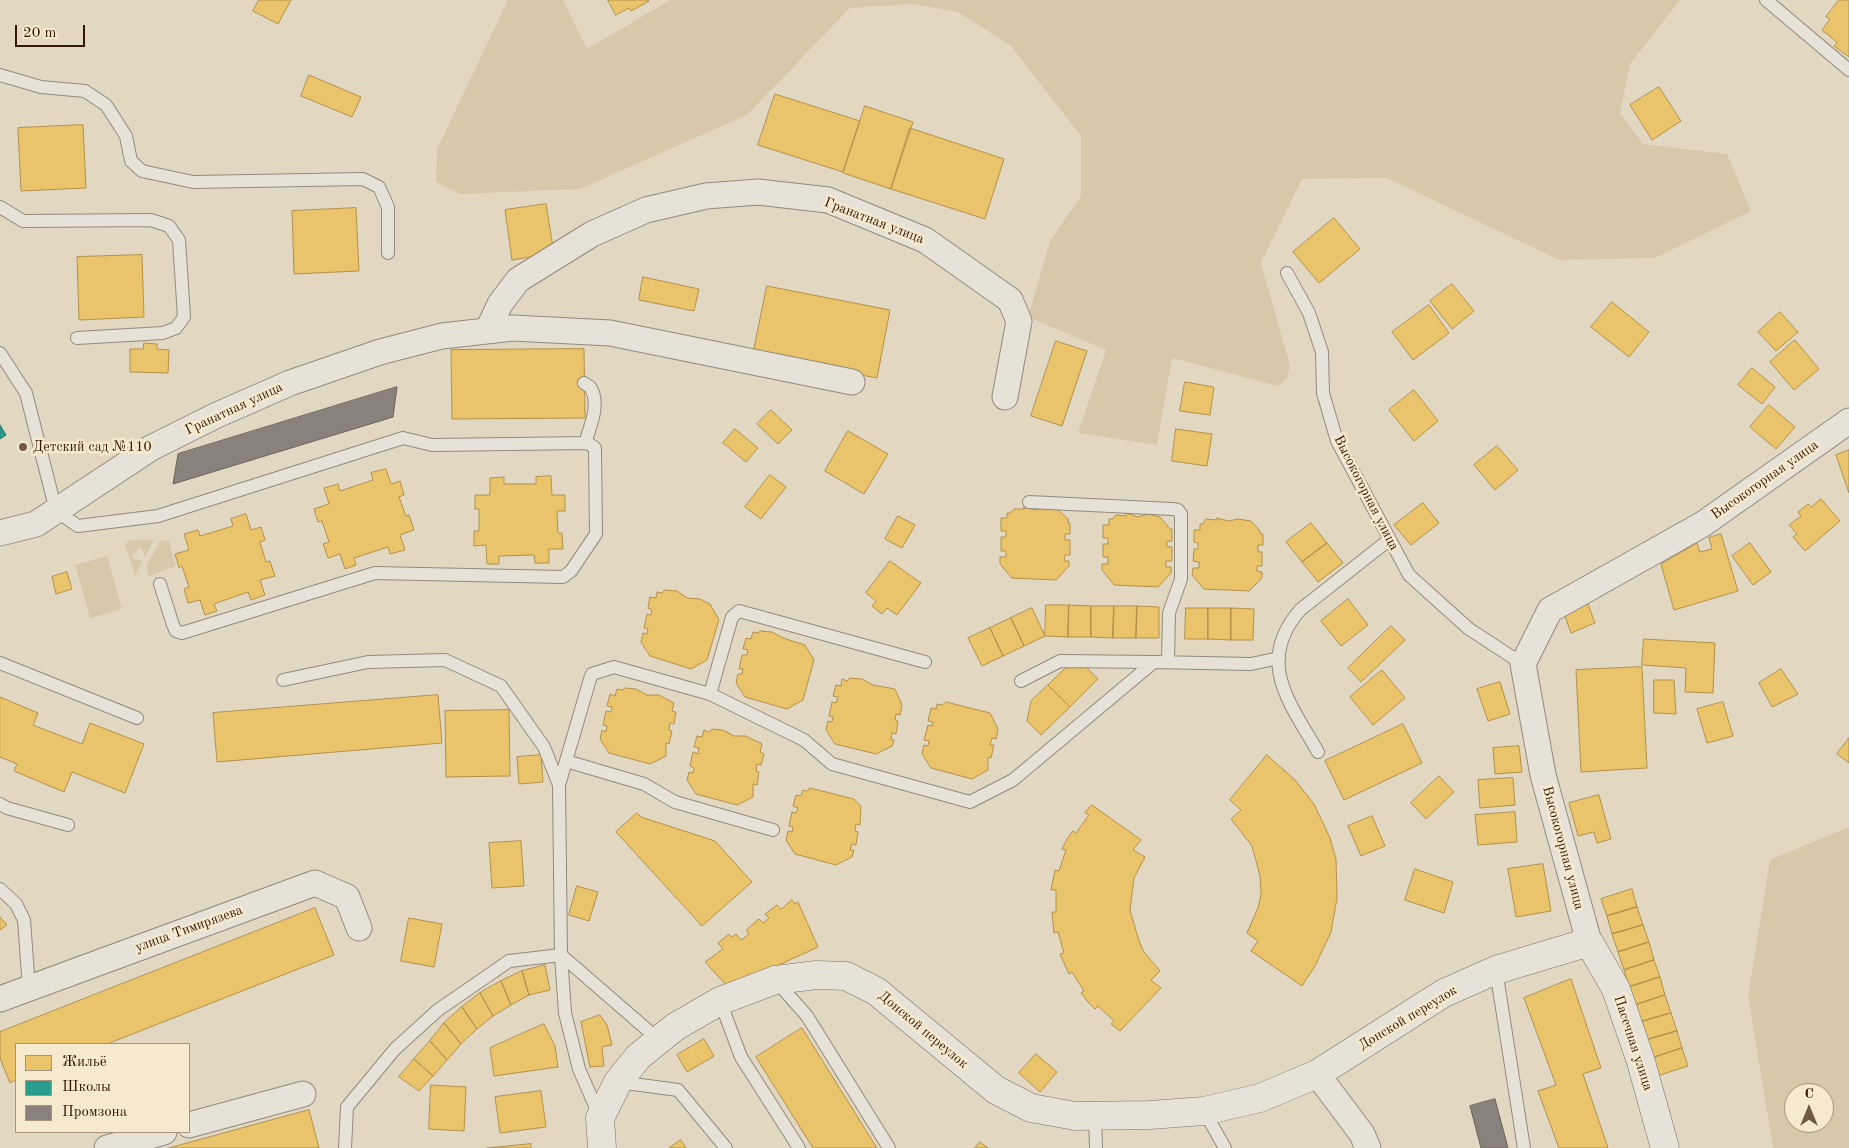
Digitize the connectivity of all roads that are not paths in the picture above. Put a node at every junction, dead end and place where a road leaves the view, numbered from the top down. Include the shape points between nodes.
1 (1766, 0) edge
2 (1849, 70) edge
3 (0, 75) edge
4 (0, 207) edge
5 (388, 253) dead end
6 (1287, 273) dead end
7 (488, 330) junction
8 (77, 338) dead end
9 (0, 353) edge
10 (852, 382) dead end
11 (584, 384) dead end
12 (1005, 398) dead end
13 (1849, 421) edge
14 (585, 443) junction
15 (1029, 502) dead end
16 (56, 510) junction
17 (0, 533) edge
18 (1390, 539) junction
19 (160, 584) dead end
20 (1279, 658) junction
21 (925, 662) dead end
22 (1154, 662) junction
23 (1168, 662) junction
24 (0, 663) edge
25 (1522, 664) junction
26 (283, 680) dead end
27 (1022, 681) dead end
28 (710, 694) junction
29 (137, 718) dead end
30 (1318, 752) dead end
31 (566, 761) junction
32 (559, 785) junction
33 (0, 804) edge
34 (68, 825) dead end
35 (774, 830) dead end
36 (0, 889) edge
37 (359, 928) dead end
38 (1589, 942) junction
39 (561, 955) junction
40 (1496, 970) junction
41 (775, 980) junction
42 (29, 988) junction
43 (0, 999) edge
44 (720, 1001) junction
45 (659, 1040) junction
46 (1317, 1074) junction
47 (618, 1082) junction
48 (303, 1094) dead end
49 (1204, 1111) junction
50 (1094, 1116) junction
51 (600, 1118) junction
52 (190, 1125) edge
53 (160, 1133) edge
54 (107, 1148) edge
55 (345, 1148) edge
56 (602, 1148) edge
57 (726, 1148) edge
58 (799, 1148) edge
59 (889, 1148) edge
60 (1096, 1148) edge
61 (1225, 1148) edge
62 (1368, 1148) edge
63 (1524, 1148) edge
64 (1665, 1148) edge

1 - 2 lane
3 - 5 lane via 41,87 85,91 106,105 126,136 131,160 142,171 192,182 363,179 379,187 388,207
4 - 8 lane via 23,221 151,220 169,226 179,240 184,317 176,328 163,333
6 - 18 lane, Высокогорная улица via 1309,313 1322,352 1322,393 1337,441
7 - 10 street, Гранатная улица via 513,328 610,333
7 - 12 street, Гранатная улица via 500,304 518,280 592,234 646,210 706,196 758,192 828,200 925,240 1010,300 1019,321
7 - 16 street, Гранатная улица via 442,336 380,352 290,383 151,448
9 - 16 lane via 26,393
11 - 14 lane via 590,387 594,396 594,410
13 - 25 street, Высокогорная улица via 1703,524 1550,610
14 - 16 lane via 432,445 403,438 158,516 78,526
14 - 19 lane via 596,448 596,534 571,572 563,577 374,573 182,633 173,625
15 - 23 lane via 1178,510 1181,514 1181,579 1169,613
16 - 17 street, Гранатная улица via 36,524
18 - 20 lane via 1300,610 1288,624
18 - 25 lane, Высокогорная улица via 1409,575 1469,629
20 - 23 lane via 1251,664
20 - 30 lane via 1278,675 1285,694
21 - 28 lane via 739,611 732,617
22 - 23 lane
22 - 27 lane via 1060,661
22 - 28 lane via 1013,780 970,802 832,764 804,740
24 - 29 lane
25 - 38 street, Высокогорная улица via 1544,775
26 - 32 lane via 368,662 445,660 501,686 544,747
28 - 31 lane via 614,667 598,670 590,679
31 - 32 lane
31 - 35 lane via 644,784 675,802
32 - 39 lane
33 - 34 lane
36 - 42 lane via 16,904 24,920
37 - 42 street, улица Тимирязева via 347,897 315,883
38 - 40 street, Донской переулок
38 - 64 street, Пасечная улица via 1616,989
39 - 45 lane
39 - 51 lane via 565,1013 579,1069
39 - 55 lane via 509,961 438,1010 394,1049 347,1107
40 - 46 street, Донской переулок via 1444,993
40 - 63 lane
41 - 44 street, Донской переулок
41 - 50 street, Донской переулок via 817,975 846,976 876,991 996,1090 1031,1108
41 - 59 lane via 807,1016
42 - 43 street, улица Тимирязева
44 - 45 street, Донской переулок
44 - 58 lane via 741,1057
45 - 47 street, Донской переулок via 638,1057
46 - 49 street, Донской переулок via 1260,1098
46 - 62 street via 1362,1134
47 - 51 street, Донской переулок
47 - 57 lane via 678,1090
48 - 52 street
49 - 50 street, Донской переулок
49 - 61 lane
50 - 60 lane
51 - 56 street
53 - 54 street

